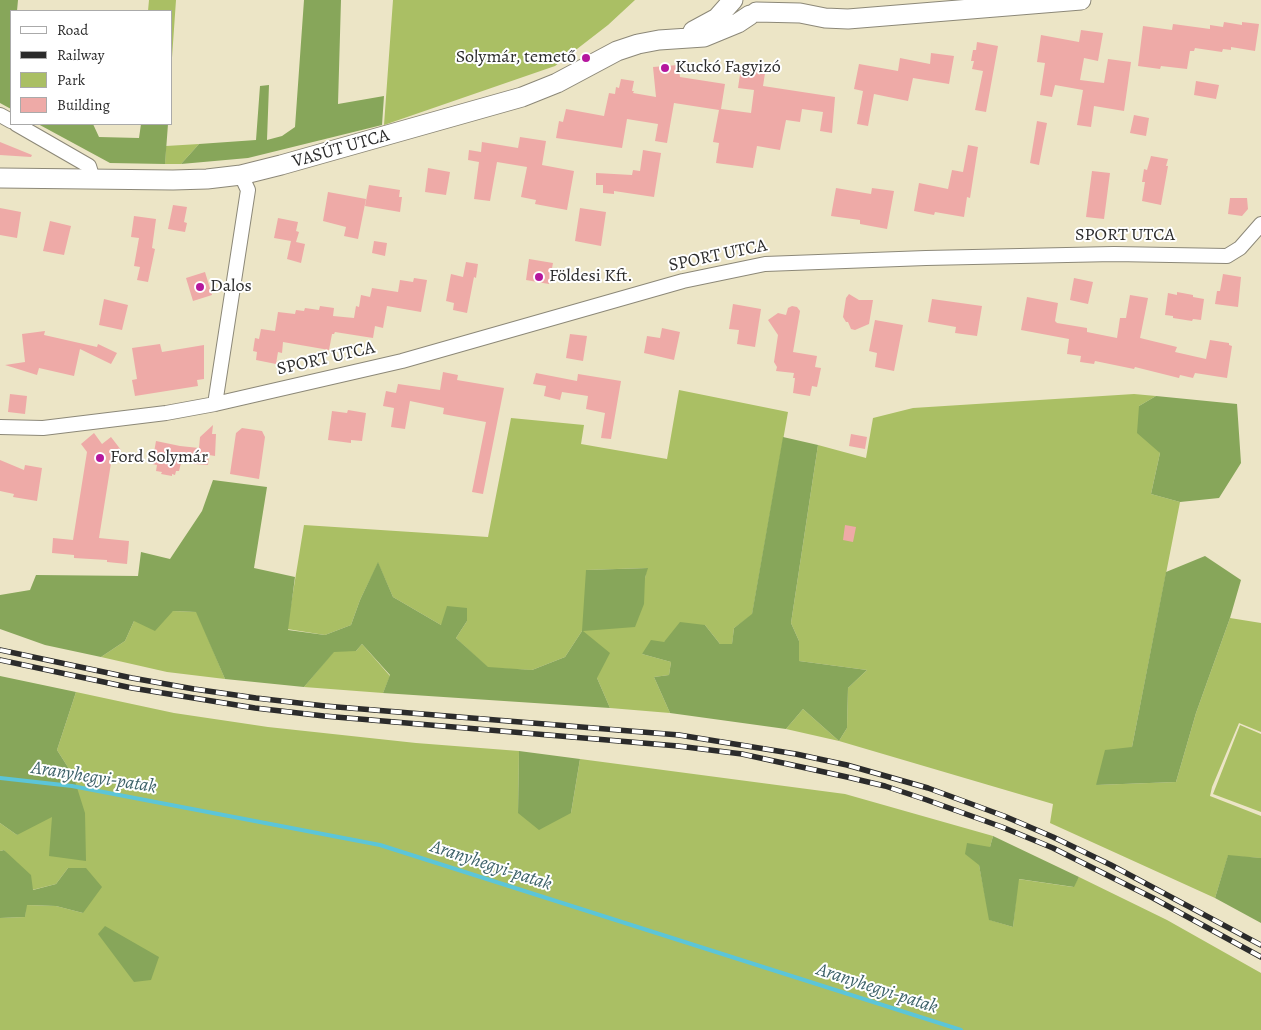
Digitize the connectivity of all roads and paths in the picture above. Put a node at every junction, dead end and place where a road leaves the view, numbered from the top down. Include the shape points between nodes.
1 (734, 0) edge
2 (773, 0) edge
3 (1081, 0) edge
4 (1043, 2) edge
5 (756, 9) edge
6 (800, 13) junction
7 (662, 40) junction
8 (18, 125) edge
9 (241, 175) junction
10 (0, 178) edge
11 (93, 179) junction
12 (1261, 224) edge
13 (215, 404) junction
14 (0, 427) edge

1 - 5 street via 734,6 743,14
1 - 7 street, VASÚT UTCA via 717,18 698,29
2 - 6 street
3 - 4 street
4 - 6 street via 848,19
5 - 6 street
5 - 7 street, VASÚT UTCA via 726,29 704,37
7 - 9 street, VASÚT UTCA via 617,52 522,97
8 - 11 street via 89,166
9 - 11 street, VASÚT UTCA via 198,179
9 - 13 street via 248,190
10 - 11 street, VASÚT UTCA
12 - 13 street, SPORT UTCA via 1240,248 1227,256 1114,254 764,264 682,281 402,361
13 - 14 street, SPORT UTCA via 43,428

